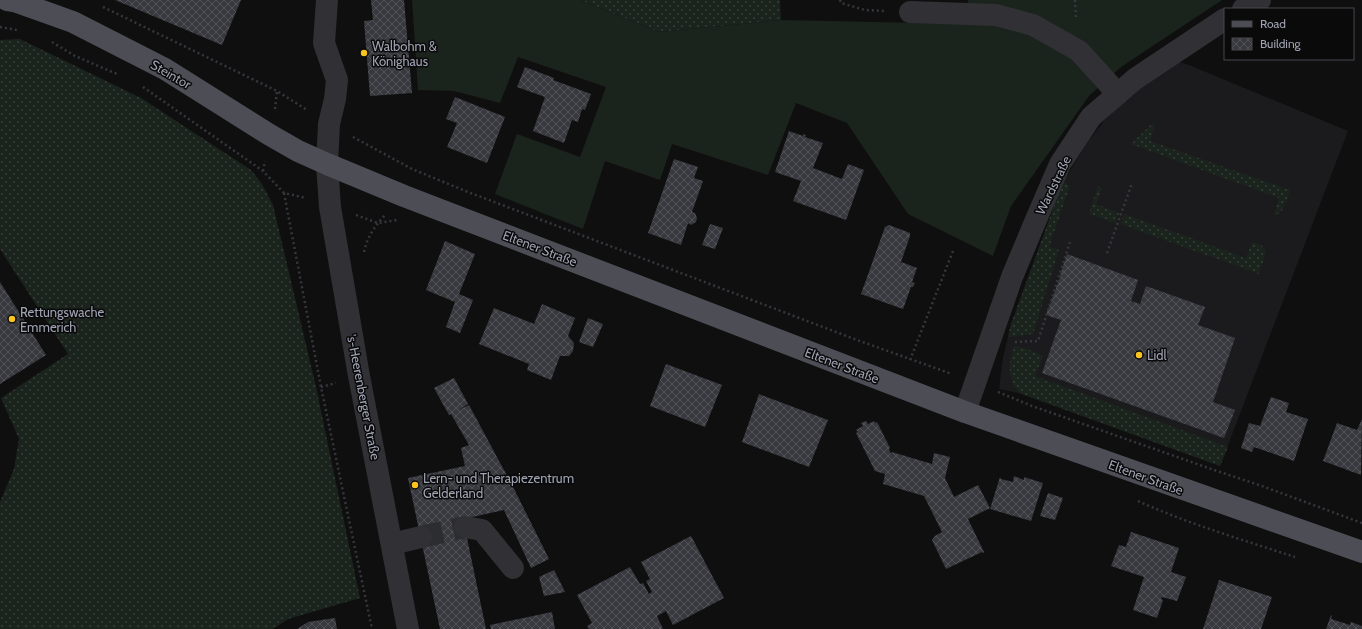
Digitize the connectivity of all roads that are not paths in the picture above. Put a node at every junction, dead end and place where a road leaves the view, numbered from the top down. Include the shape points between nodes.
1 (7, 0) edge
2 (327, 0) edge
3 (1260, 0) edge
4 (1245, 8) edge
5 (910, 12) road end
6 (1224, 20) edge
7 (1118, 94) junction
8 (327, 164) junction
9 (965, 412) junction
10 (465, 527) tunnel mouth
11 (421, 537) tunnel mouth
12 (392, 544) junction
13 (1362, 552) edge
14 (513, 568) dead end
15 (408, 629) edge

1 - 8 main road, Steintor via 73,22 165,69 270,135
2 - 8 street, 's-Heerenberger Straße via 324,43 337,80 329,124
3 - 4 street
5 - 7 street via 996,15 1033,26 1078,51
6 - 7 street, Wardstraße via 1135,79
7 - 9 street, Wardstraße via 1091,117 1060,164 1012,277
8 - 9 main road, Eltener Straße via 411,199
8 - 12 street, 's-Heerenberger Straße via 330,207 356,360
9 - 13 main road, Eltener Straße
10 - 14 street via 482,530
11 - 12 street
12 - 15 street, 's-Heerenberger Straße

